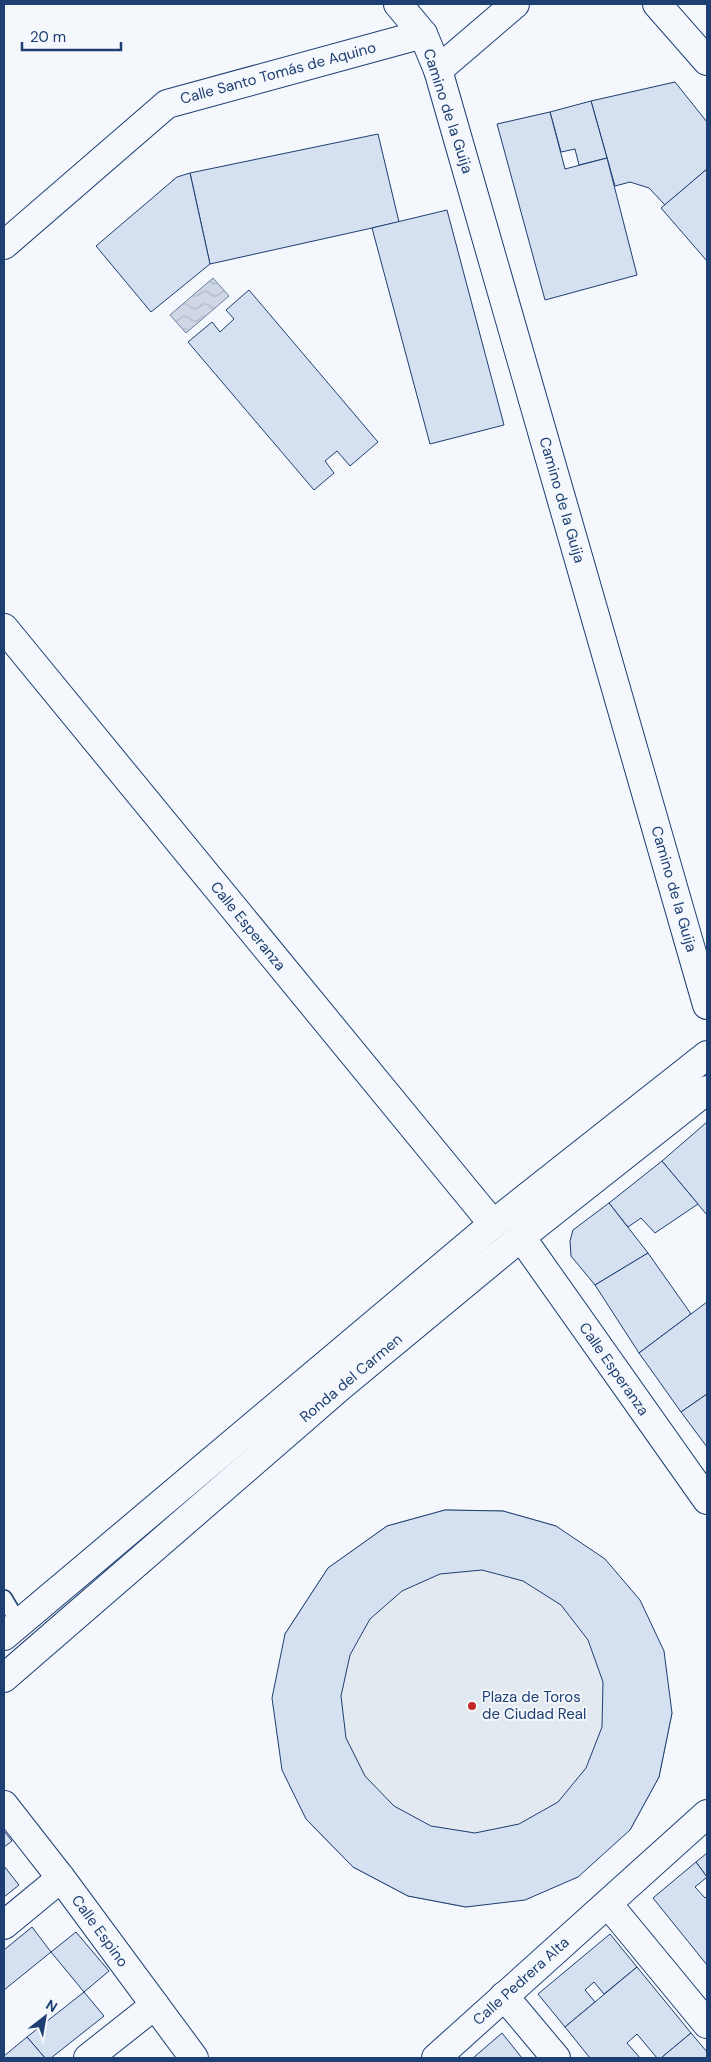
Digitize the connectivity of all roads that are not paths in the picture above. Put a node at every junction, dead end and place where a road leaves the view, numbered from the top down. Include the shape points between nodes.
1 (398, 4) edge
2 (515, 4) edge
3 (658, 4) edge
4 (423, 34) junction
5 (707, 61) edge
6 (438, 70) junction
7 (4, 245) edge
8 (4, 628) edge
9 (707, 1005) edge
10 (707, 1055) edge
11 (707, 1090) edge
12 (493, 1224) junction
13 (521, 1237) junction
14 (707, 1500) edge
15 (4, 1598) edge
16 (12, 1629) edge
17 (4, 1678) edge
18 (4, 1805) edge
19 (707, 1814) edge
20 (61, 1878) junction
21 (608, 1904) junction
22 (4, 1925) edge
23 (504, 1996) junction
24 (155, 2005) junction
25 (707, 2024) edge
26 (88, 2058) edge
27 (194, 2058) edge
28 (436, 2058) edge
29 (556, 2058) edge

1 - 4 main road, Camino de la Guija
2 - 6 main road
3 - 5 main road
4 - 6 main road, Camino de la Guija
4 - 7 main road, Calle Santo Tomás de Aquino via 168,104
6 - 9 main road, Camino de la Guija
8 - 12 main road, Calle Esperanza
10 - 12 main road, Ronda del Carmen
11 - 13 main road, Ronda del Carmen
12 - 16 main road, Ronda del Carmen
13 - 14 main road, Calle Esperanza
13 - 17 main road, Ronda del Carmen via 341,1386
15 - 16 lane
18 - 20 main road, Calle Espino
19 - 21 main road, Calle Pedrera Alta
20 - 22 main road
20 - 24 main road, Calle Espino
21 - 23 main road, Calle Pedrera Alta
21 - 25 main road
23 - 28 main road, Calle Pedrera Alta
23 - 29 main road
24 - 26 main road
24 - 27 main road, Calle Espino

